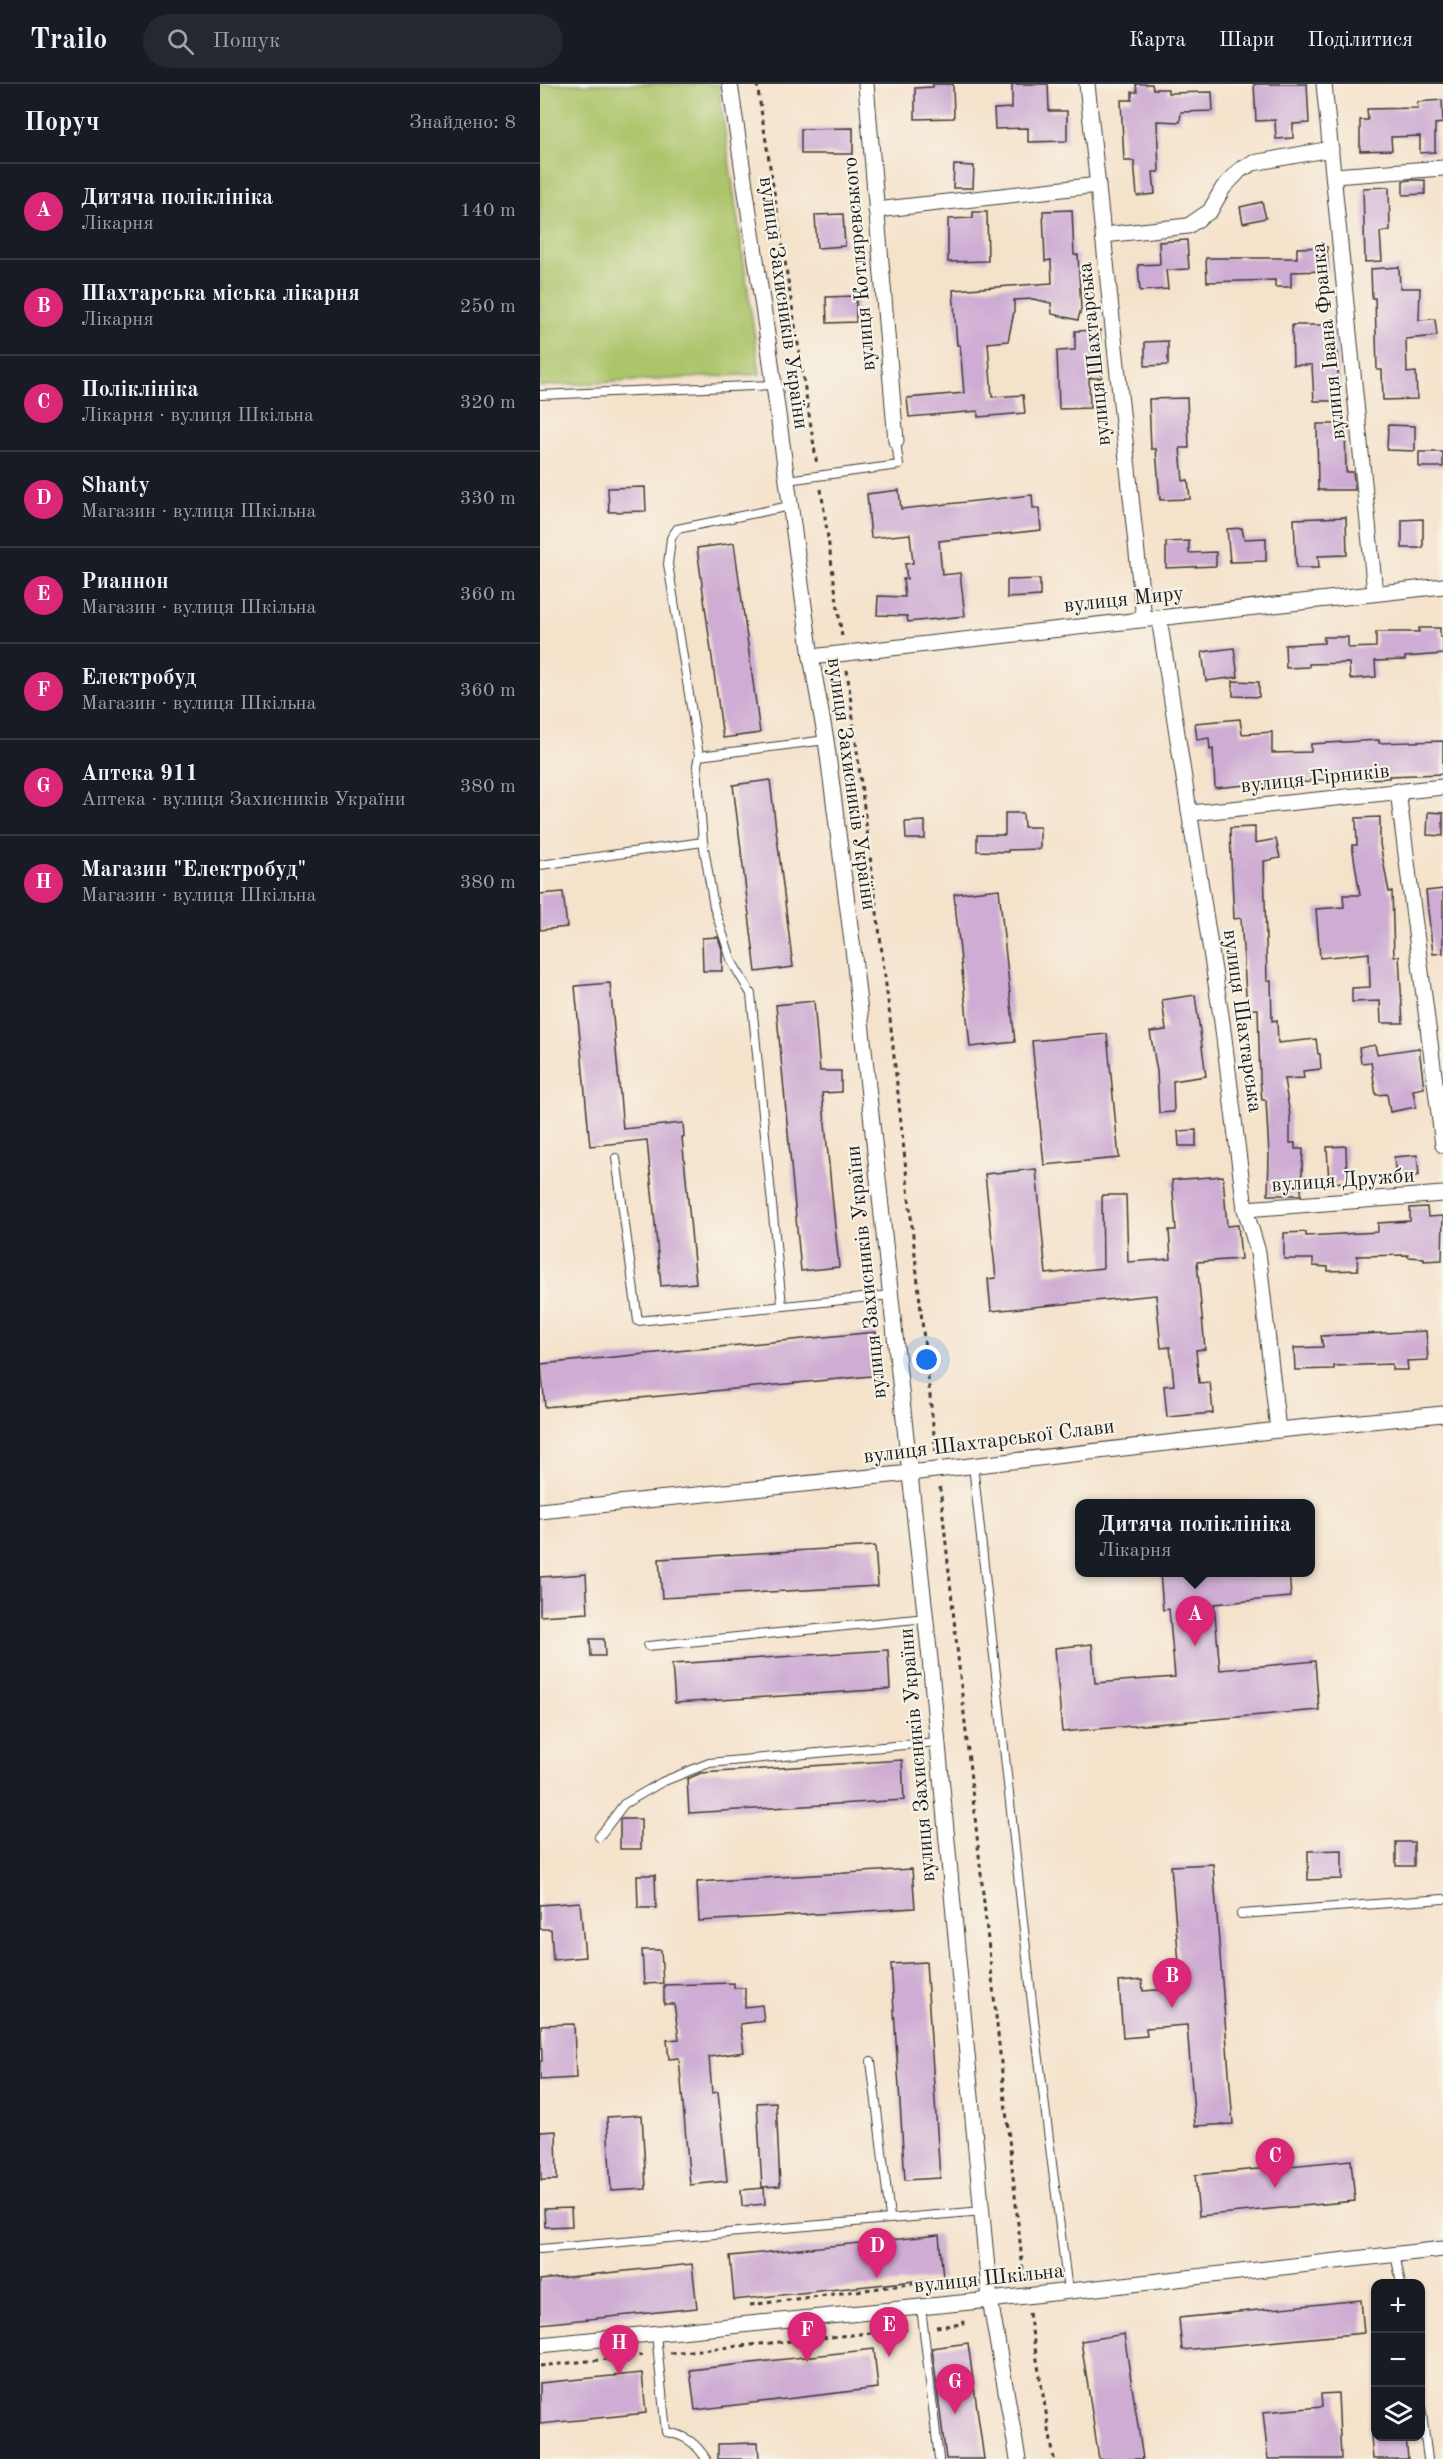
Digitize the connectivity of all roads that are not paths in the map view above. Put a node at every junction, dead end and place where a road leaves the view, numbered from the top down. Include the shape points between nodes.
1 (730, 84) edge
2 (866, 84) edge
3 (1087, 84) edge
4 (1324, 84) edge
5 (1331, 149) junction
6 (1443, 168) edge
7 (1334, 176) junction
8 (1098, 185) junction
9 (876, 210) junction
10 (1104, 235) junction
11 (774, 385) junction
12 (540, 395) edge
13 (896, 441) joint
14 (787, 480) junction
15 (790, 506) junction
16 (1443, 586) edge
17 (1375, 593) junction
18 (1152, 618) junction
19 (811, 657) junction
20 (826, 740) junction
21 (699, 756) junction
22 (1443, 787) edge
23 (1398, 792) junction
24 (1191, 813) junction
25 (703, 842) junction
26 (540, 865) edge
27 (1443, 1145) edge
28 (616, 1158) dead end
29 (1443, 1194) edge
30 (1245, 1209) junction
31 (891, 1295) junction
32 (782, 1305) junction
33 (1443, 1414) edge
34 (1278, 1430) junction
35 (973, 1465) junction
36 (910, 1473) junction
37 (540, 1511) edge
38 (926, 1618) junction
39 (648, 1646) dead end
40 (937, 1742) junction
41 (599, 1837) dead end
42 (1443, 1899) edge
43 (1241, 1914) dead end
44 (871, 2061) dead end
45 (983, 2211) junction
46 (890, 2217) junction
47 (1443, 2249) edge
48 (540, 2250) edge
49 (1395, 2254) junction
50 (1400, 2279) edge
51 (1068, 2291) junction
52 (990, 2300) junction
53 (921, 2307) junction
54 (656, 2334) junction
55 (540, 2345) edge
56 (1425, 2436) edge
57 (706, 2459) edge
58 (939, 2459) edge
59 (1018, 2459) edge
60 (1428, 2459) edge

1 - 11 street, вулиця Захисників України
2 - 9 street, вулиця Котляревського
3 - 8 street, вулиця Шахтарська
4 - 5 street, вулиця Івана Франка
5 - 7 street, вулиця Івана Франка
5 - 10 street via 1279,157 1240,170 1223,188 1210,211 1188,226
6 - 7 street
7 - 17 street, вулиця Івана Франка
8 - 9 street
8 - 10 street, вулиця Шахтарська
9 - 13 street, вулиця Котляревського
10 - 18 street, вулиця Шахтарська
11 - 12 lane
11 - 14 street, вулиця Захисників України
13 - 14 lane via 899,465
14 - 15 street, вулиця Захисників України
15 - 19 street, вулиця Захисників України
15 - 21 lane via 677,529 670,538 668,564
16 - 17 street, вулиця Миру
17 - 18 street, вулиця Миру
18 - 19 street, вулиця Миру
18 - 24 street, вулиця Шахтарська
19 - 20 street, вулиця Захисників України
20 - 21 lane
20 - 31 street, вулиця Захисників України
21 - 25 lane
22 - 23 street, вулиця Гірників
23 - 24 street, вулиця Гірників
23 - 27 street
24 - 30 street, вулиця Шахтарська
25 - 26 lane
25 - 32 lane via 714,907 732,962 751,994
28 - 32 lane via 638,1321
29 - 30 street, вулиця Дружби
30 - 34 street, вулиця Шахтарська via 1258,1252
31 - 32 lane
31 - 36 street, вулиця Захисників України
33 - 34 street, вулиця Шахтарської Слави
34 - 35 street, вулиця Шахтарської Слави
35 - 36 street, вулиця Шахтарської Слави
35 - 51 lane
36 - 37 street, вулиця Шахтарської Слави
36 - 38 street, вулиця Захисників України
38 - 39 lane
38 - 40 street, вулиця Захисників України
40 - 41 lane via 709,1763 662,1782 624,1804
40 - 45 street, вулиця Захисників України
42 - 43 lane
44 - 46 lane
45 - 46 lane
45 - 52 street, вулиця Захисників України
46 - 48 lane
47 - 49 street, вулиця Шкільна
49 - 50 lane
49 - 51 street, вулиця Шкільна
51 - 52 street, вулиця Шкільна
52 - 53 street, вулиця Шкільна
52 - 59 street, вулиця Захисників України
53 - 54 street, вулиця Шкільна
53 - 58 lane
54 - 55 street, вулиця Шкільна
54 - 57 lane via 666,2432 690,2440
56 - 60 lane

